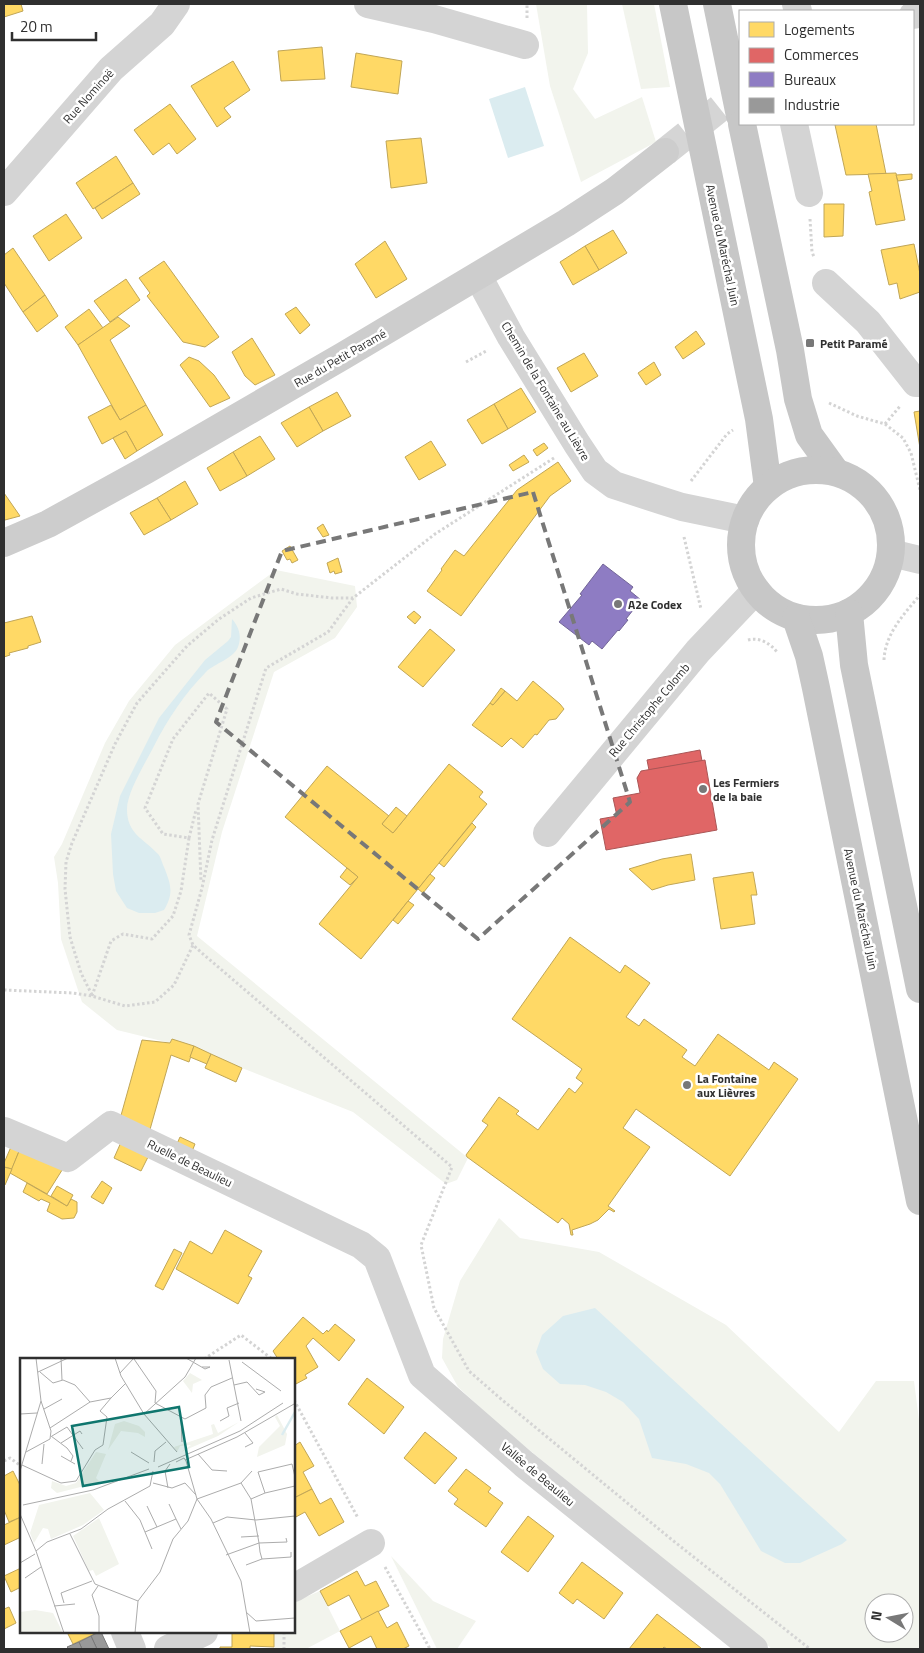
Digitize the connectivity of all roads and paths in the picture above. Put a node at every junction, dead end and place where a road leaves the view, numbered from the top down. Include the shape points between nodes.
1 (176, 4) edge
2 (368, 4) edge
3 (673, 4) edge
4 (717, 4) edge
5 (525, 45) dead end
6 (739, 111) edge
7 (742, 125) edge
8 (794, 125) edge
9 (664, 152) tunnel mouth
10 (4, 192) edge
11 (809, 193) joint
12 (478, 276) junction
13 (826, 282) joint
14 (920, 383) edge
15 (798, 399) junction
16 (759, 419) junction
17 (577, 444) junction
18 (834, 471) junction
19 (768, 486) junction
20 (920, 490) edge
21 (682, 507) junction
22 (745, 520) junction
23 (4, 543) edge
24 (891, 553) junction
25 (920, 560) edge
26 (756, 590) junction
27 (920, 595) edge
28 (353, 598) junction
29 (849, 613) junction
30 (796, 618) junction
31 (712, 636) junction
32 (779, 657) dead end
33 (854, 665) junction
34 (198, 804) junction
35 (547, 834) dead end
36 (189, 838) junction
37 (202, 888) junction
38 (193, 945) junction
39 (920, 989) edge
40 (4, 990) edge
41 (92, 996) junction
42 (4, 1131) edge
43 (920, 1201) edge
44 (377, 1258) joint
45 (205, 1358) edge
46 (271, 1358) edge
47 (4, 1461) edge
48 (20, 1465) edge
49 (371, 1543) dead end
50 (295, 1587) edge
51 (125, 1633) edge
52 (202, 1633) edge
53 (284, 1633) edge
54 (132, 1649) edge
55 (168, 1649) edge
56 (284, 1649) edge
57 (754, 1649) edge
58 (810, 1649) edge

1 - 10 street, Rue Nominoë via 162,24 111,69
2 - 5 street
3 - 16 main road, Avenue du Maréchal Juin
4 - 6 main road
7 - 15 main road
8 - 11 street
9 - 12 street, Rue du Petit Paramé via 615,191
11 - 13 path via 812,252 820,276
12 - 17 street, Chemin de la Fontaine au Lièvre via 511,337
12 - 23 street, Rue du Petit Paramé via 146,470 48,524
13 - 14 street via 868,322 916,383
15 - 18 main road via 809,434
15 - 20 path via 813,395 857,416 885,424 903,438 911,453
16 - 19 main road, Avenue du Maréchal Juin
16 - 21 path via 743,423 728,434 691,481
17 - 21 street, Chemin de la Fontaine au Lièvre via 595,471 614,485
17 - 28 path via 435,534
18 - 19 main road via 799,471
18 - 24 main road via 851,477 879,501 890,526
19 - 22 main road via 754,502
21 - 22 street, Chemin de la Fontaine au Lièvre
21 - 31 path via 679,520 704,628
22 - 26 main road via 741,549 743,564
24 - 25 street
24 - 29 main road via 887,572 878,589
26 - 30 main road via 774,607
26 - 31 street, Rue Christophe Colomb
27 - 33 path via 894,627 884,648 869,660
28 - 37 path via 328,632 266,668 212,840
28 - 41 path via 297,594 280,589 251,598 187,646 137,703 115,744 66,862 70,938
29 - 30 main road via 814,621
29 - 33 main road
30 - 43 main road, Avenue du Maréchal Juin via 816,688
31 - 32 path via 728,646 752,639 761,640 770,644
31 - 35 street, Rue Christophe Colomb
33 - 39 main road
34 - 36 path
34 - 36 path via 227,709 209,693 173,739 145,808 163,834
34 - 37 path
36 - 41 path via 181,891 173,916 152,939 123,934 111,941
37 - 38 path via 189,935
38 - 41 path via 174,985 155,1002 125,1006
38 - 58 path via 452,1167 421,1245 434,1308 469,1371 671,1539
40 - 41 path
42 - 44 street, Ruelle de Beaulieu via 68,1158 111,1125 361,1245
44 - 57 street, Vallée de Beaulieu via 422,1375 524,1464
45 - 46 path via 241,1334
47 - 48 path via 10,1458
49 - 50 street
51 - 54 street
52 - 55 street
53 - 56 path

